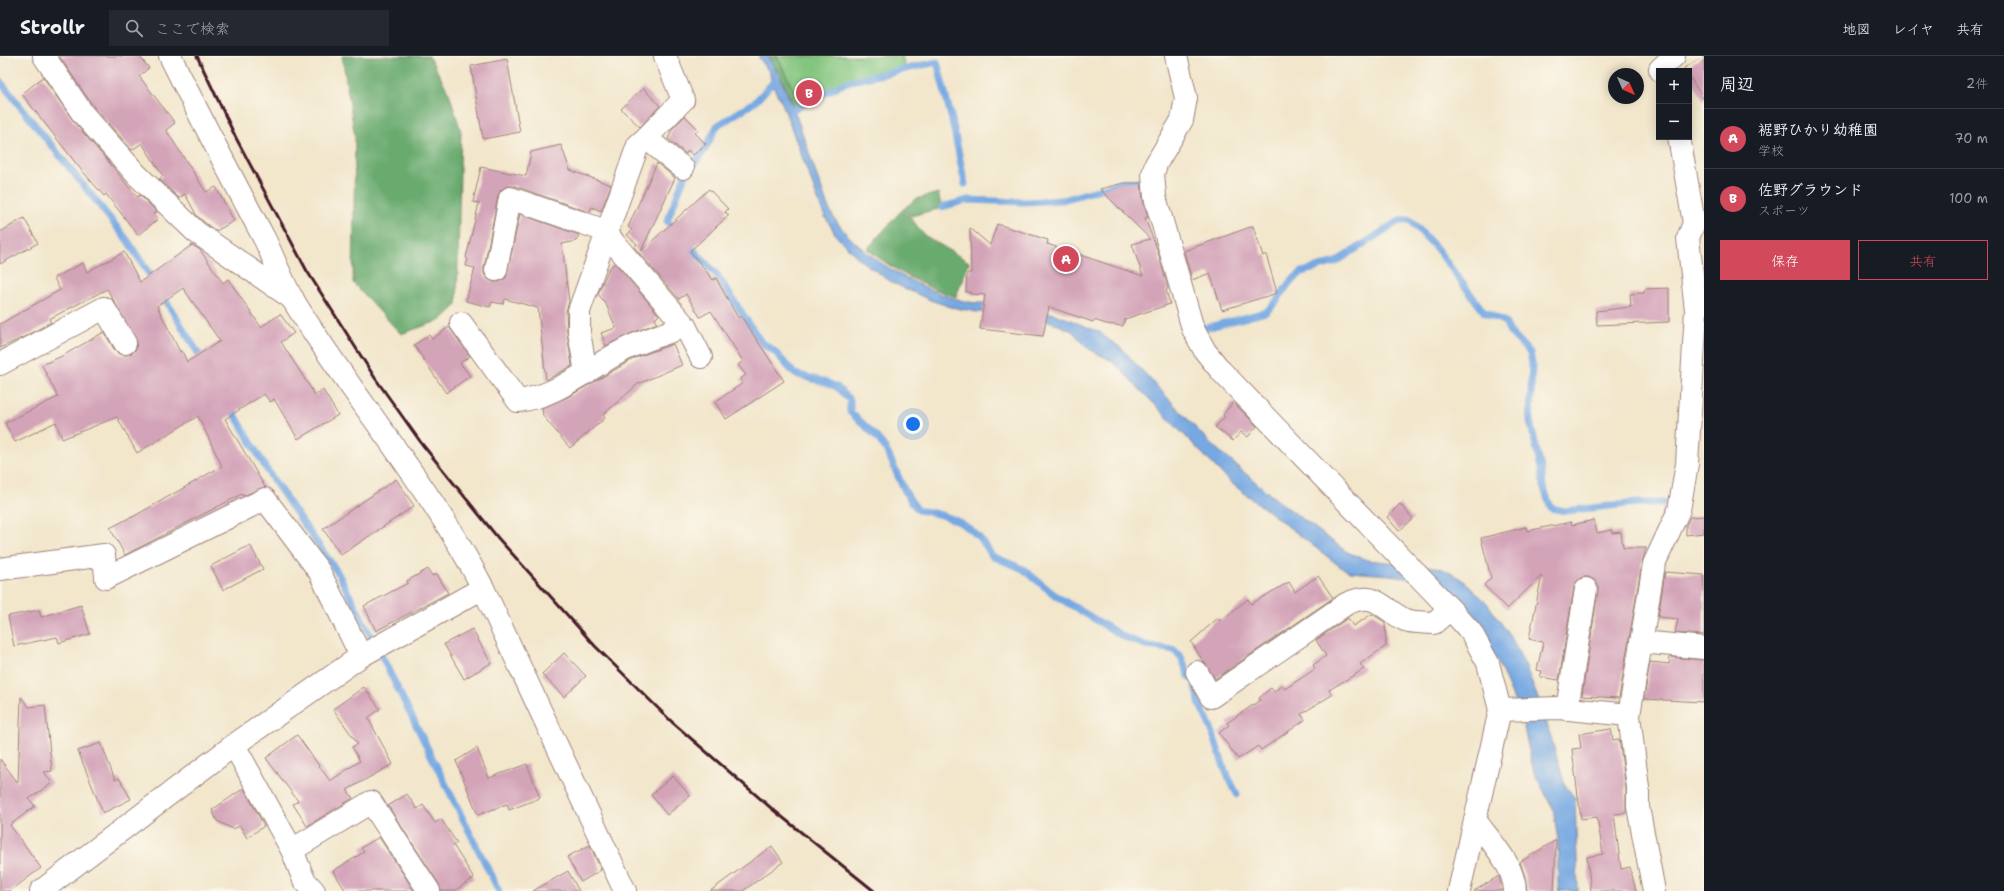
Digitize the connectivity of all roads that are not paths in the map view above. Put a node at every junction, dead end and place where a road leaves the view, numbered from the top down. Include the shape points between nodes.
1 (44, 56) edge
2 (170, 56) edge
3 (665, 56) edge
4 (1176, 56) edge
5 (1674, 56) edge
6 (1661, 68) edge
7 (646, 138) junction
8 (1680, 140) edge
9 (683, 168) dead end
10 (606, 231) junction
11 (496, 270) dead end
12 (293, 299) junction
13 (461, 322) dead end
14 (685, 326) junction
15 (125, 343) dead end
16 (701, 357) dead end
17 (0, 364) edge
18 (586, 373) junction
19 (0, 569) edge
20 (482, 588) junction
21 (1586, 589) dead end
22 (1446, 606) junction
23 (1641, 642) junction
24 (1704, 648) edge
25 (361, 656) junction
26 (1197, 672) dead end
27 (1563, 709) junction
28 (1500, 710) junction
29 (1629, 715) junction
30 (234, 744) junction
31 (1475, 820) junction
32 (292, 850) junction
33 (40, 891) edge
34 (314, 891) edge
35 (429, 891) edge
36 (626, 891) edge
37 (1459, 891) edge
38 (1514, 891) edge
39 (1654, 891) edge

1 - 12 street via 84,114 143,181 196,232
2 - 12 street
3 - 7 street via 683,100
4 - 22 street via 1186,98 1182,120 1165,146 1153,174 1155,197 1193,329 1205,351 1221,371
5 - 6 street
7 - 9 street
7 - 10 street via 638,145
8 - 23 street via 1694,223 1688,238 1696,310 1687,464 1679,510 1654,564
10 - 11 street via 510,198
10 - 14 street
10 - 18 street via 603,248 580,311 579,332
12 - 20 street via 346,379 416,476 466,554
13 - 18 street via 518,400 532,399
14 - 16 street
14 - 18 street via 630,347
15 - 17 street via 104,308
19 - 25 street via 104,555 106,578 265,499 319,571
20 - 25 street
20 - 36 street
21 - 27 street
22 - 26 street via 1443,615 1434,623 1407,621 1370,598 1359,598 1346,604 1211,697
22 - 28 street via 1471,632 1488,663
23 - 24 street
23 - 29 street
25 - 30 street
27 - 28 street
27 - 29 street
28 - 31 street
29 - 39 street via 1638,807
30 - 32 street
30 - 33 street
31 - 37 street
31 - 38 street via 1504,859 1514,880
32 - 34 street via 304,880
32 - 35 street via 371,802

